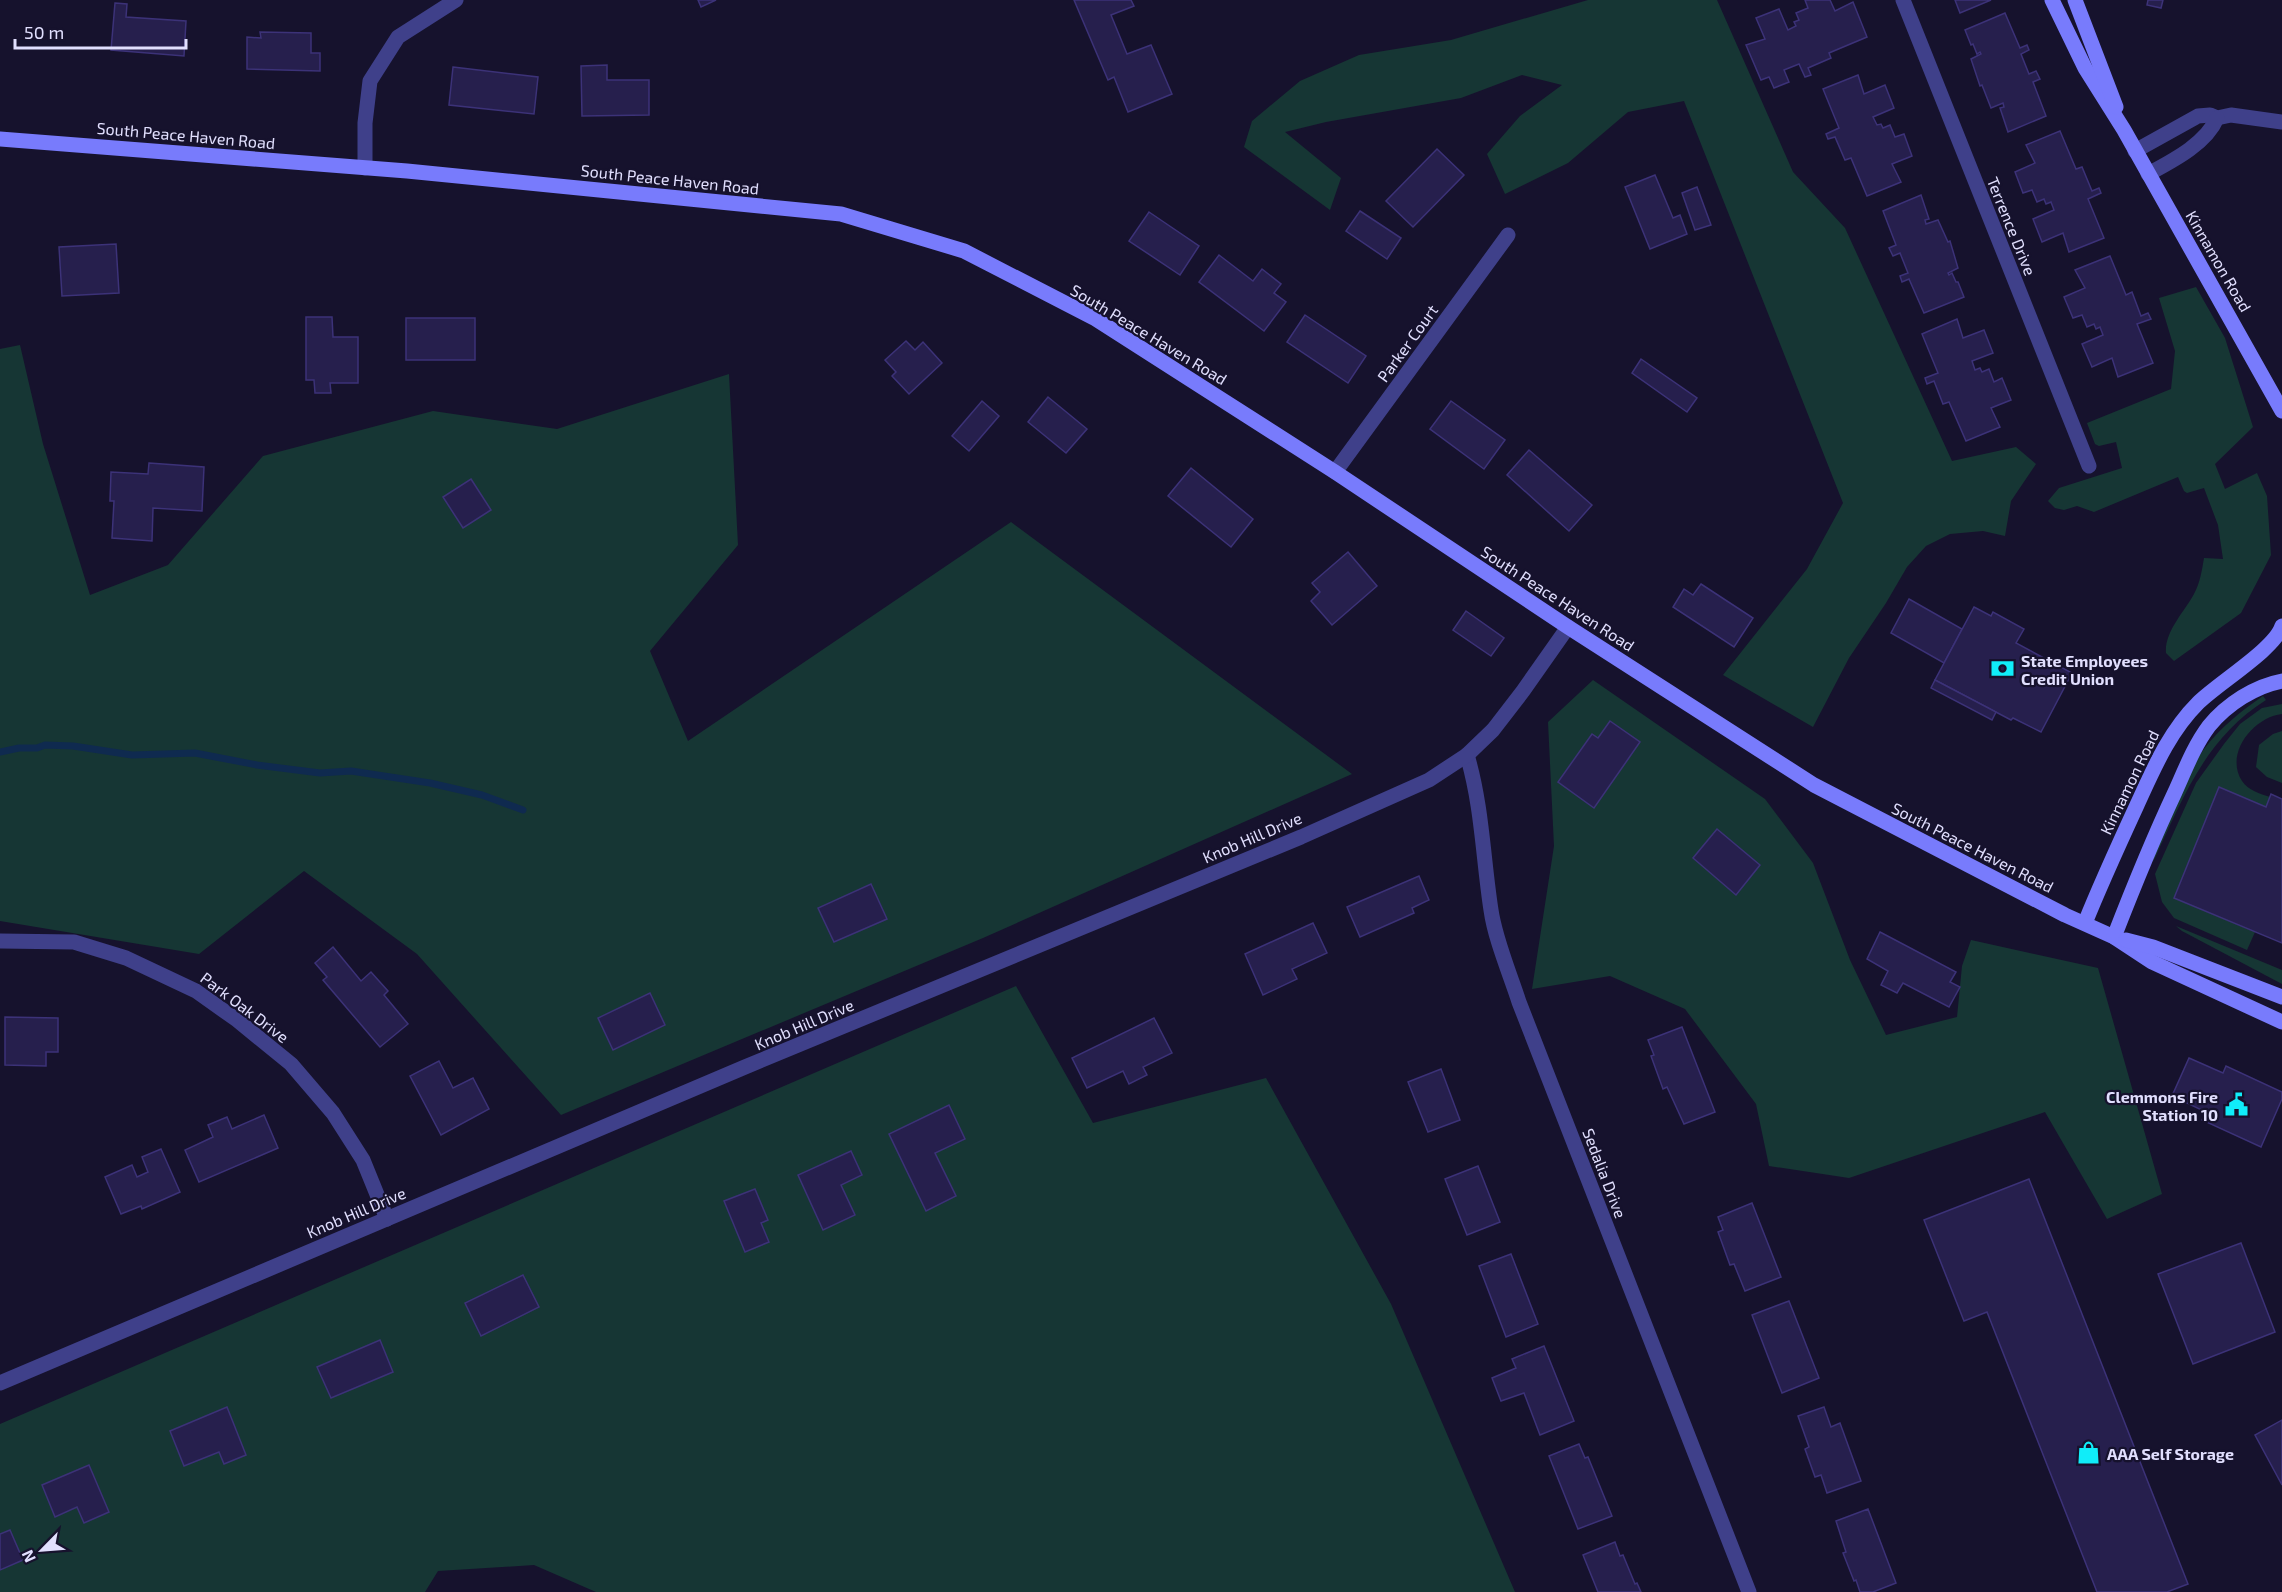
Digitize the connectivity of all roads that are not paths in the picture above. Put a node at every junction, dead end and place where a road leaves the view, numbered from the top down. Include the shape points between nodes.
1 (456, 0) edge
2 (1903, 0) edge
3 (2052, 0) edge
4 (2075, 0) edge
5 (2217, 118) junction
6 (2282, 122) edge
7 (2124, 130) junction
8 (0, 139) edge
9 (2135, 151) junction
10 (365, 168) junction
11 (2148, 174) junction
12 (1508, 235) dead end
13 (2282, 411) edge
14 (2089, 466) dead end
15 (1335, 472) junction
16 (2282, 626) edge
17 (1568, 627) junction
18 (2282, 681) edge
19 (1467, 755) junction
20 (2085, 923) junction
21 (2114, 937) junction
22 (0, 941) edge
23 (2282, 997) edge
24 (2282, 1022) edge
25 (387, 1219) junction
26 (0, 1383) edge
27 (1749, 1592) edge

1 - 10 street via 398,37 370,81
2 - 14 street, Terrence Drive
3 - 7 main road, Kinnamon Road via 2085,68
4 - 7 main road, Kinnamon Road
5 - 6 street via 2230,115
5 - 9 street via 2198,116
5 - 11 street via 2200,140
7 - 9 main road, Kinnamon Road
8 - 10 main road, South Peace Haven Road
9 - 11 main road, Kinnamon Road
10 - 15 main road, South Peace Haven Road via 842,214 964,251 1094,318
11 - 13 main road, Kinnamon Road
12 - 15 street, Parker Court
15 - 17 main road, South Peace Haven Road
16 - 20 main road, Kinnamon Road via 2273,643 2204,698 2173,732
17 - 19 street, Knob Hill Drive via 1505,715
17 - 20 main road, South Peace Haven Road via 1814,785
18 - 21 main road via 2264,684 2249,693 2216,719 2202,736
19 - 25 street, Knob Hill Drive via 1428,780 1301,837
19 - 27 street, Sedalia Drive via 1480,816 1491,912 1519,1002
20 - 21 main road, South Peace Haven Road
21 - 23 main road, South Peace Haven Road via 2152,947
21 - 24 main road, South Peace Haven Road via 2152,962
22 - 25 street, Park Oak Drive via 74,942 126,958 196,991 237,1020 291,1064 333,1113 363,1160
25 - 26 street, Knob Hill Drive

